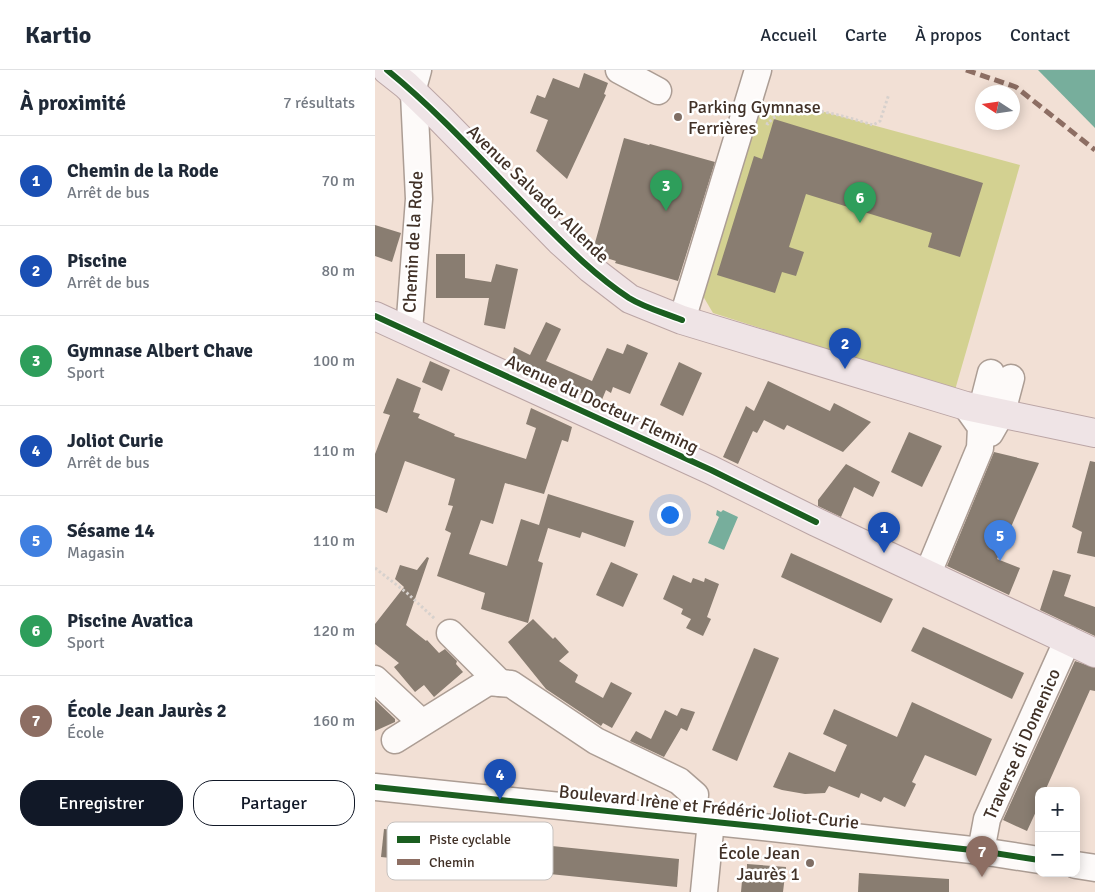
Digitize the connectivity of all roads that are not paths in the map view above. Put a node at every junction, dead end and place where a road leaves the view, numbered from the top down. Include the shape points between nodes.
1 (387, 70) edge
2 (619, 70) edge
3 (758, 70) edge
4 (415, 85) edge
5 (658, 91) dead end
6 (375, 316) edge
7 (682, 320) junction
8 (409, 331) junction
9 (1001, 375) dead end
10 (983, 409) junction
11 (1095, 433) edge
12 (981, 448) junction
13 (928, 573) junction
14 (450, 633) road end
15 (1068, 639) junction
16 (1095, 653) edge
17 (375, 680) edge
18 (500, 683) junction
19 (421, 722) junction
20 (395, 740) dead end
21 (375, 787) edge
22 (701, 820) junction
23 (981, 851) junction
24 (1035, 859) edge
25 (1080, 866) edge
26 (1095, 868) edge
27 (704, 892) edge

1 - 4 main road, Avenue Salvador Allende
2 - 5 street
3 - 7 street
4 - 7 main road, Avenue Salvador Allende via 560,241 591,269 631,299
4 - 8 street, Chemin de la Rode via 419,199
6 - 8 main road, Avenue du Docteur Fleming
7 - 10 main road, Avenue Salvador Allende
8 - 13 main road, Avenue du Docteur Fleming
9 - 10 street
10 - 11 main road, Avenue Salvador Allende
10 - 12 street
10 - 12 street
12 - 13 street
13 - 15 main road, Avenue du Docteur Fleming
14 - 18 street
15 - 16 main road, Avenue du Docteur Fleming
15 - 23 street, Traverse di Domenico via 987,820
17 - 19 street
18 - 19 street via 488,682
18 - 22 street via 511,684 596,741 679,781 695,795
19 - 20 street
21 - 22 street, Boulevard Irène et Frédéric Joliot-Curie
22 - 23 street, Boulevard Irène et Frédéric Joliot-Curie
22 - 27 street
23 - 24 street, Boulevard Irène et Frédéric Joliot-Curie
25 - 26 street

